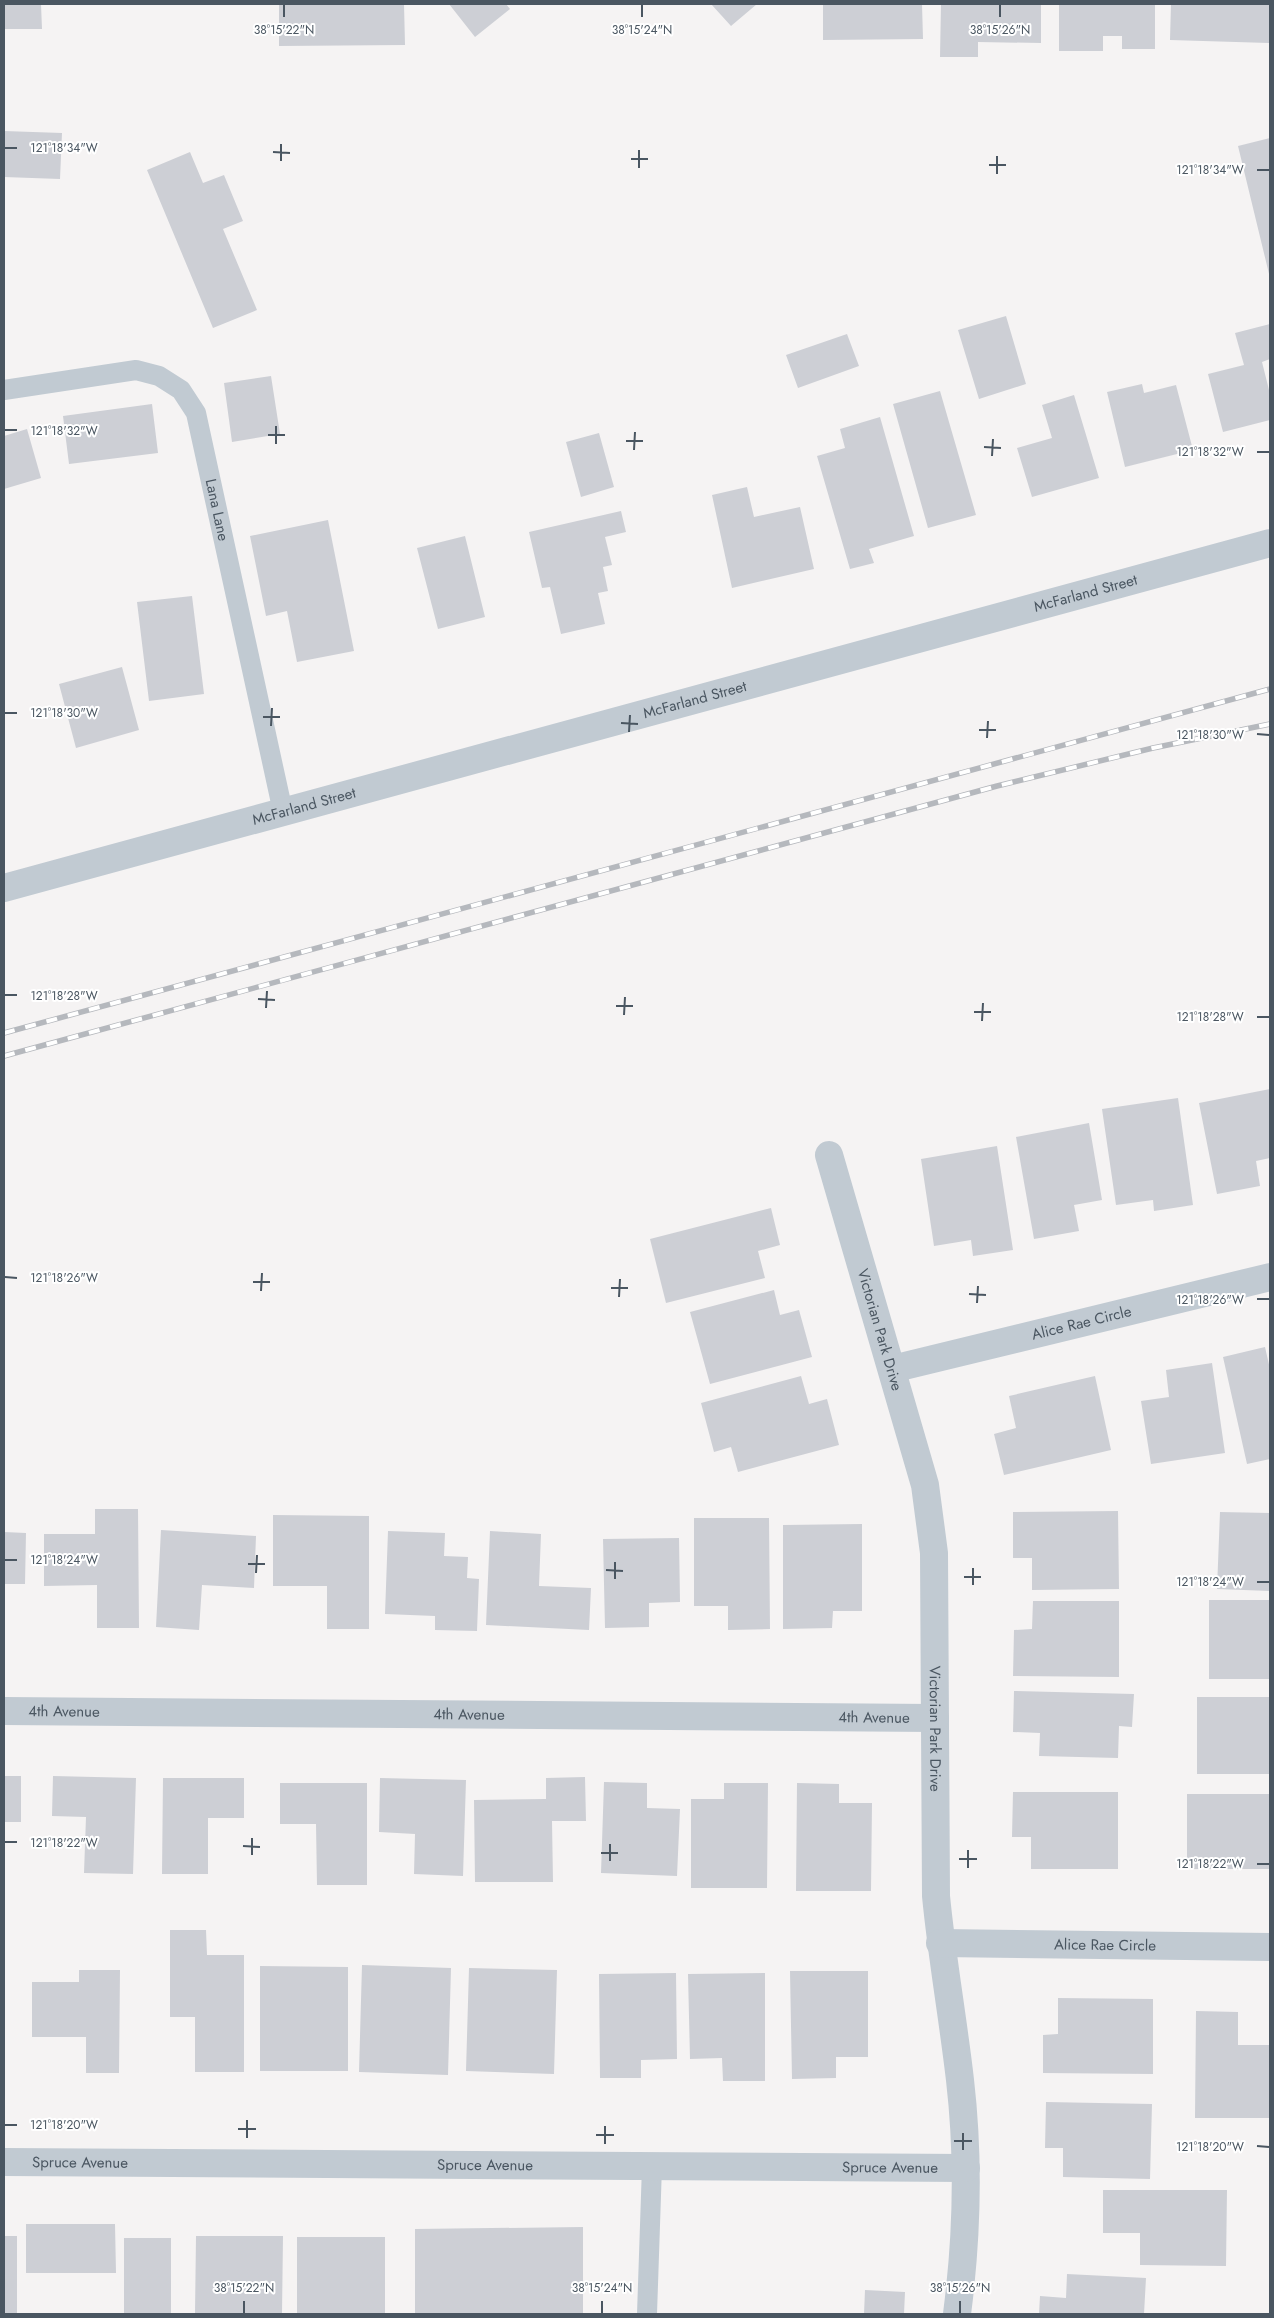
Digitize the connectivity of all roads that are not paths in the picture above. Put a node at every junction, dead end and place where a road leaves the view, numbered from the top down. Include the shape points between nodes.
1 (4, 390) edge
2 (1270, 543) edge
3 (283, 812) junction
4 (4, 888) edge
5 (829, 1155) dead end
6 (1270, 1277) edge
7 (892, 1369) junction
8 (4, 1711) edge
9 (935, 1718) junction
10 (940, 1944) junction
11 (1270, 1947) edge
12 (4, 2162) edge
13 (652, 2166) junction
14 (966, 2168) junction
15 (647, 2314) edge
16 (957, 2314) edge

1 - 3 lane, Lana Lane via 136,370 159,376 181,390 196,413
2 - 3 street, McFarland Street
3 - 4 street, McFarland Street
5 - 7 street, Victorian Park Drive
6 - 7 street, Alice Rae Circle
7 - 9 street, Victorian Park Drive via 925,1485 934,1553
8 - 9 street, 4th Avenue
9 - 10 street, Victorian Park Drive via 936,1896
10 - 11 street, Alice Rae Circle
10 - 14 street, Victorian Park Drive via 960,2081
12 - 13 street, Spruce Avenue
13 - 14 street, Spruce Avenue
13 - 15 lane
14 - 16 street, Victorian Park Drive via 964,2264

